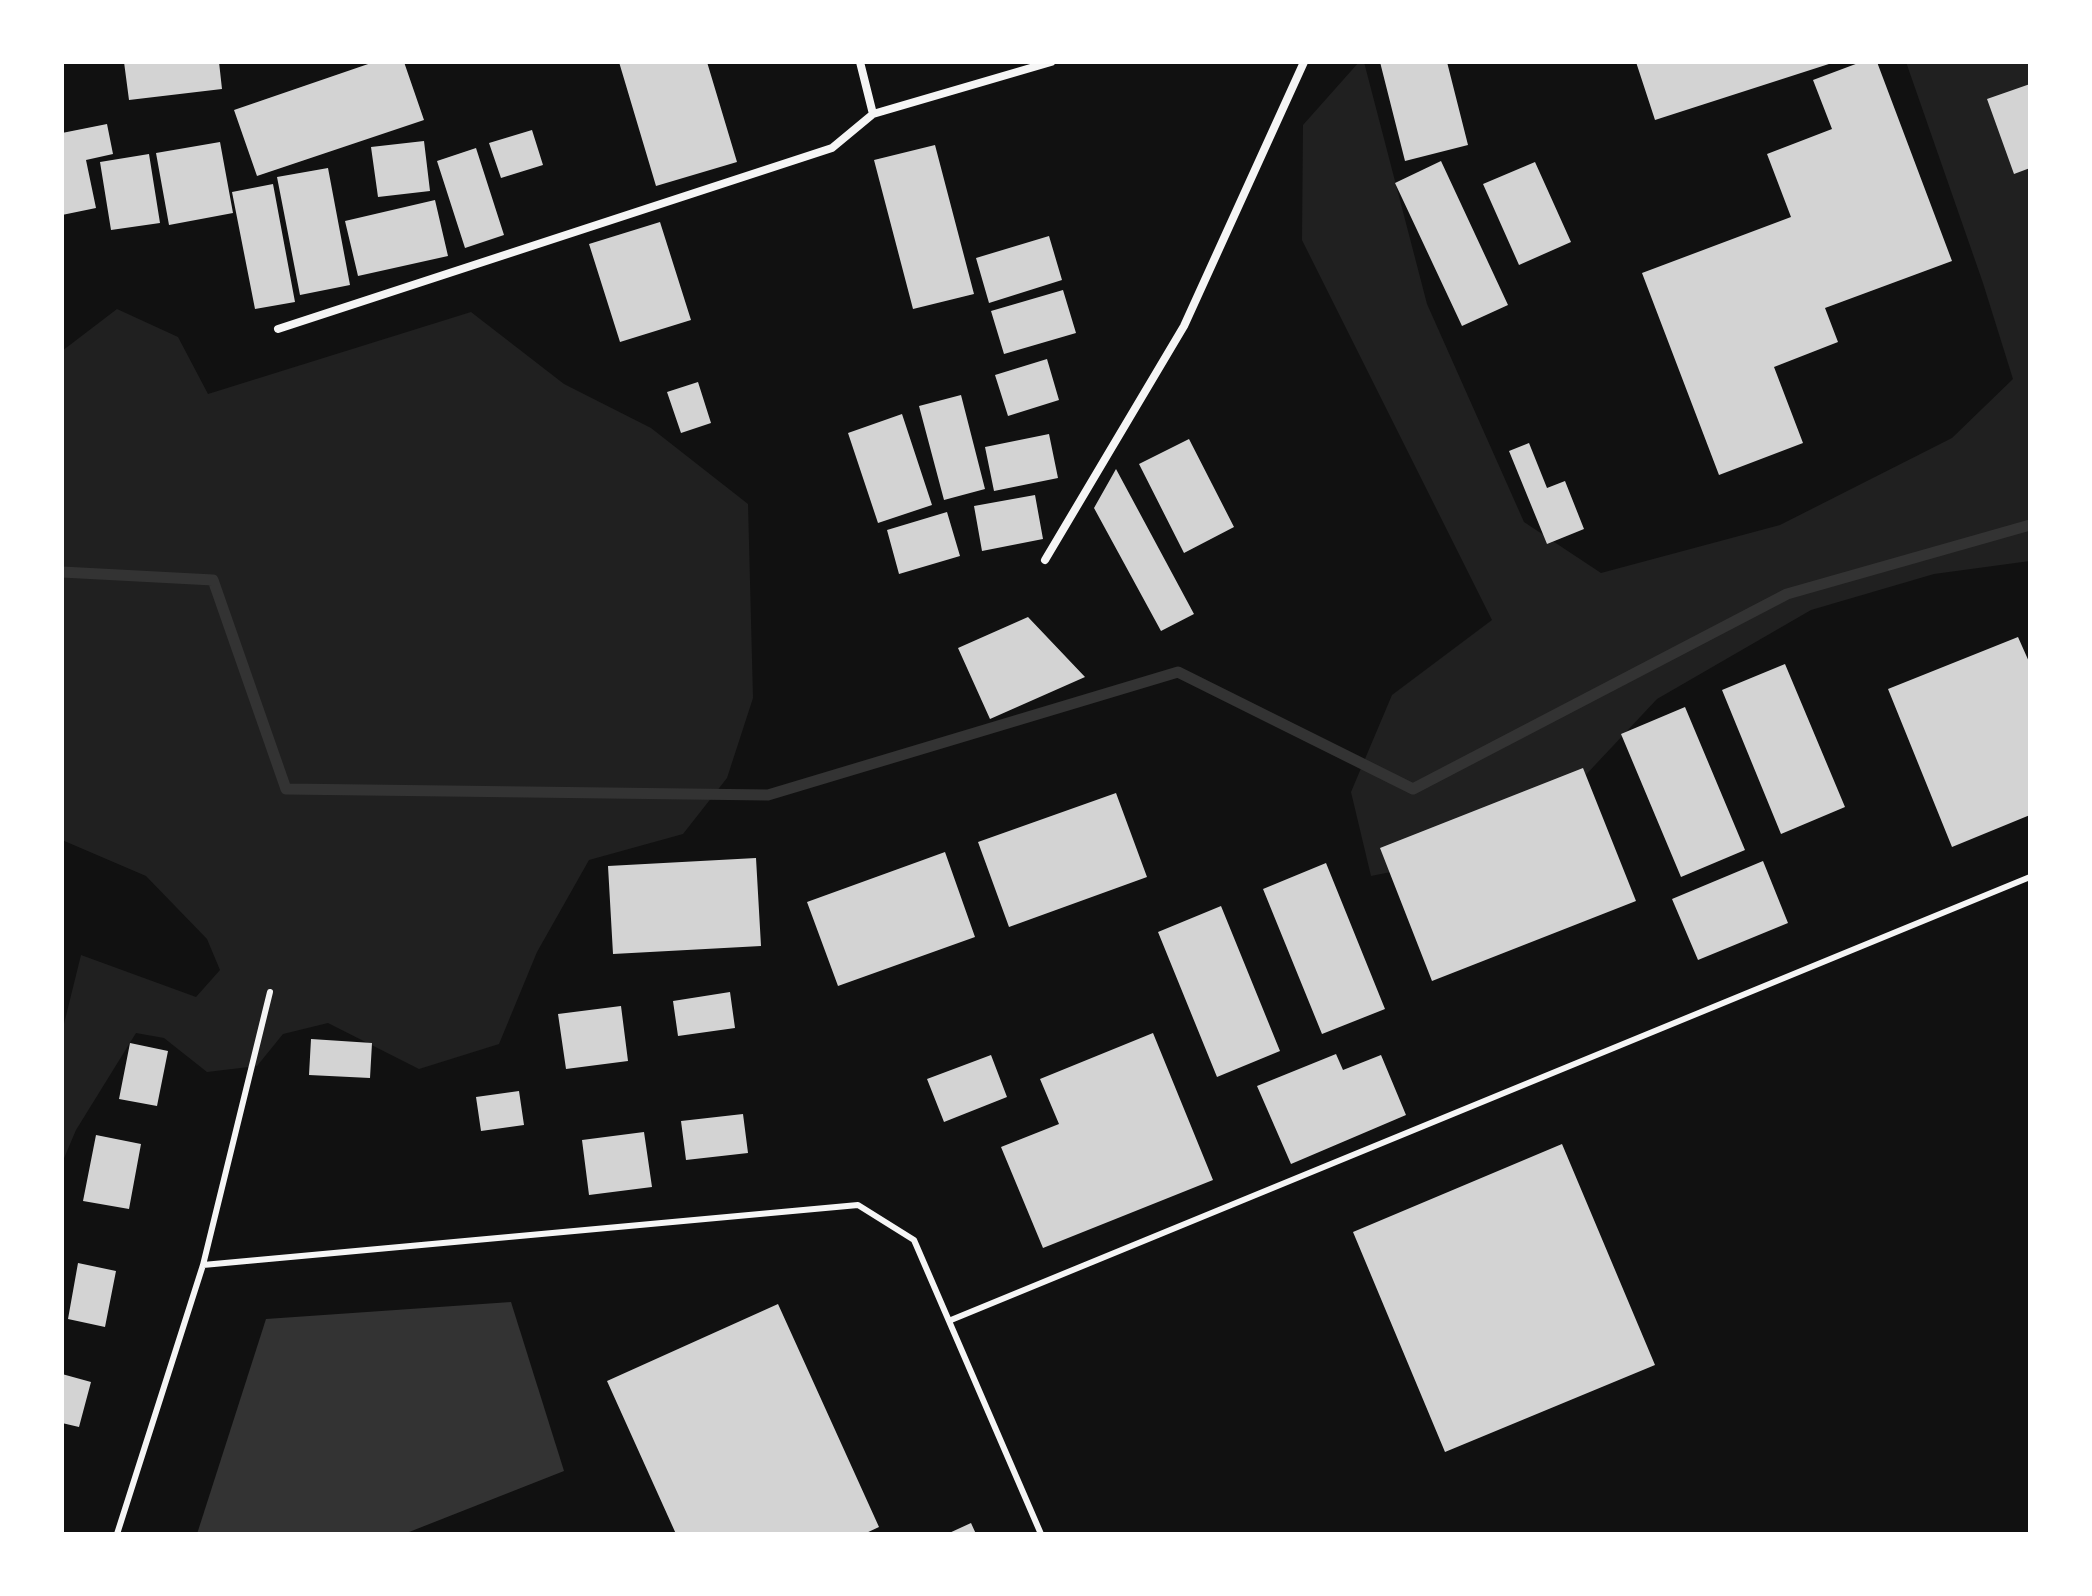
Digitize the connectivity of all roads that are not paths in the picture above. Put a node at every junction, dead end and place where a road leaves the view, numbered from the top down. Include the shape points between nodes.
1 (860, 62) edge
2 (1051, 62) edge
3 (1304, 62) edge
4 (873, 114) junction
5 (278, 329) dead end
6 (1045, 560) dead end
7 (2030, 877) edge
8 (270, 992) dead end
9 (203, 1265) junction
10 (951, 1320) junction
11 (117, 1534) edge
12 (1041, 1534) edge

1 - 4 street
2 - 4 street
3 - 6 street via 1184,326
4 - 5 street via 832,148
7 - 10 lane
8 - 9 lane
9 - 10 lane via 858,1205 914,1240
9 - 11 lane
10 - 12 lane

